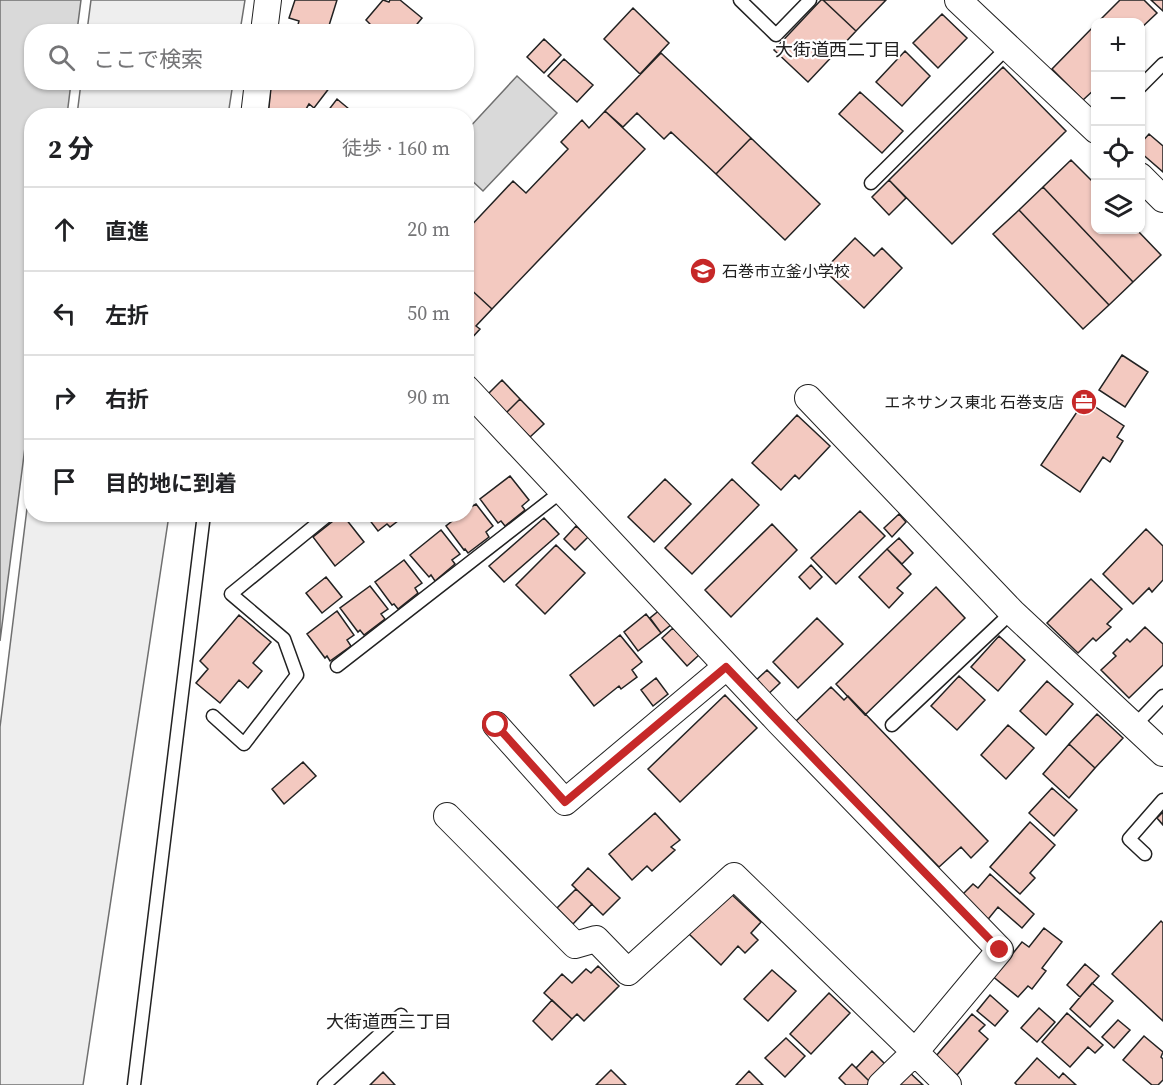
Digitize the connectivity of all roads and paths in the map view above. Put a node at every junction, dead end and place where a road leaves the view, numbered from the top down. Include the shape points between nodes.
1 (268, 0) edge
2 (740, 0) edge
3 (810, 0) edge
4 (958, 0) edge
5 (265, 24) edge
6 (1008, 47) junction
7 (1163, 64) edge
8 (1145, 82) edge
9 (257, 90) edge
10 (255, 108) edge
11 (1091, 126) edge
12 (1144, 180) edge
13 (871, 183) dead end
14 (1163, 199) edge
15 (808, 398) dead end
16 (474, 401) edge
17 (562, 491) junction
18 (203, 522) edge
19 (319, 522) edge
20 (1012, 612) junction
21 (337, 666) dead end
22 (726, 667) junction
23 (1163, 696) edge
24 (213, 716) dead end
25 (496, 725) dead end
26 (892, 725) dead end
27 (1134, 726) junction
28 (1163, 753) edge
29 (1163, 800) edge
30 (447, 816) dead end
31 (1145, 854) dead end
32 (401, 1015) dead end
33 (915, 1052) junction
34 (134, 1085) edge
35 (324, 1085) edge
36 (881, 1085) edge
37 (948, 1085) edge

1 - 5 street
2 - 3 lane via 776,35
4 - 6 street
6 - 11 street
6 - 13 lane
7 - 8 lane
9 - 10 street
12 - 14 street
15 - 20 street
16 - 17 street
17 - 21 lane
17 - 22 street
18 - 34 lane
19 - 24 lane via 231,594 284,639 297,675 244,744
20 - 26 lane
20 - 27 street
22 - 25 street via 565,802
22 - 33 street via 1000,950
23 - 27 lane
27 - 28 street
29 - 31 lane via 1129,840
30 - 33 street via 575,945 596,939 628,972 734,876
32 - 35 lane
33 - 36 street
33 - 37 street

